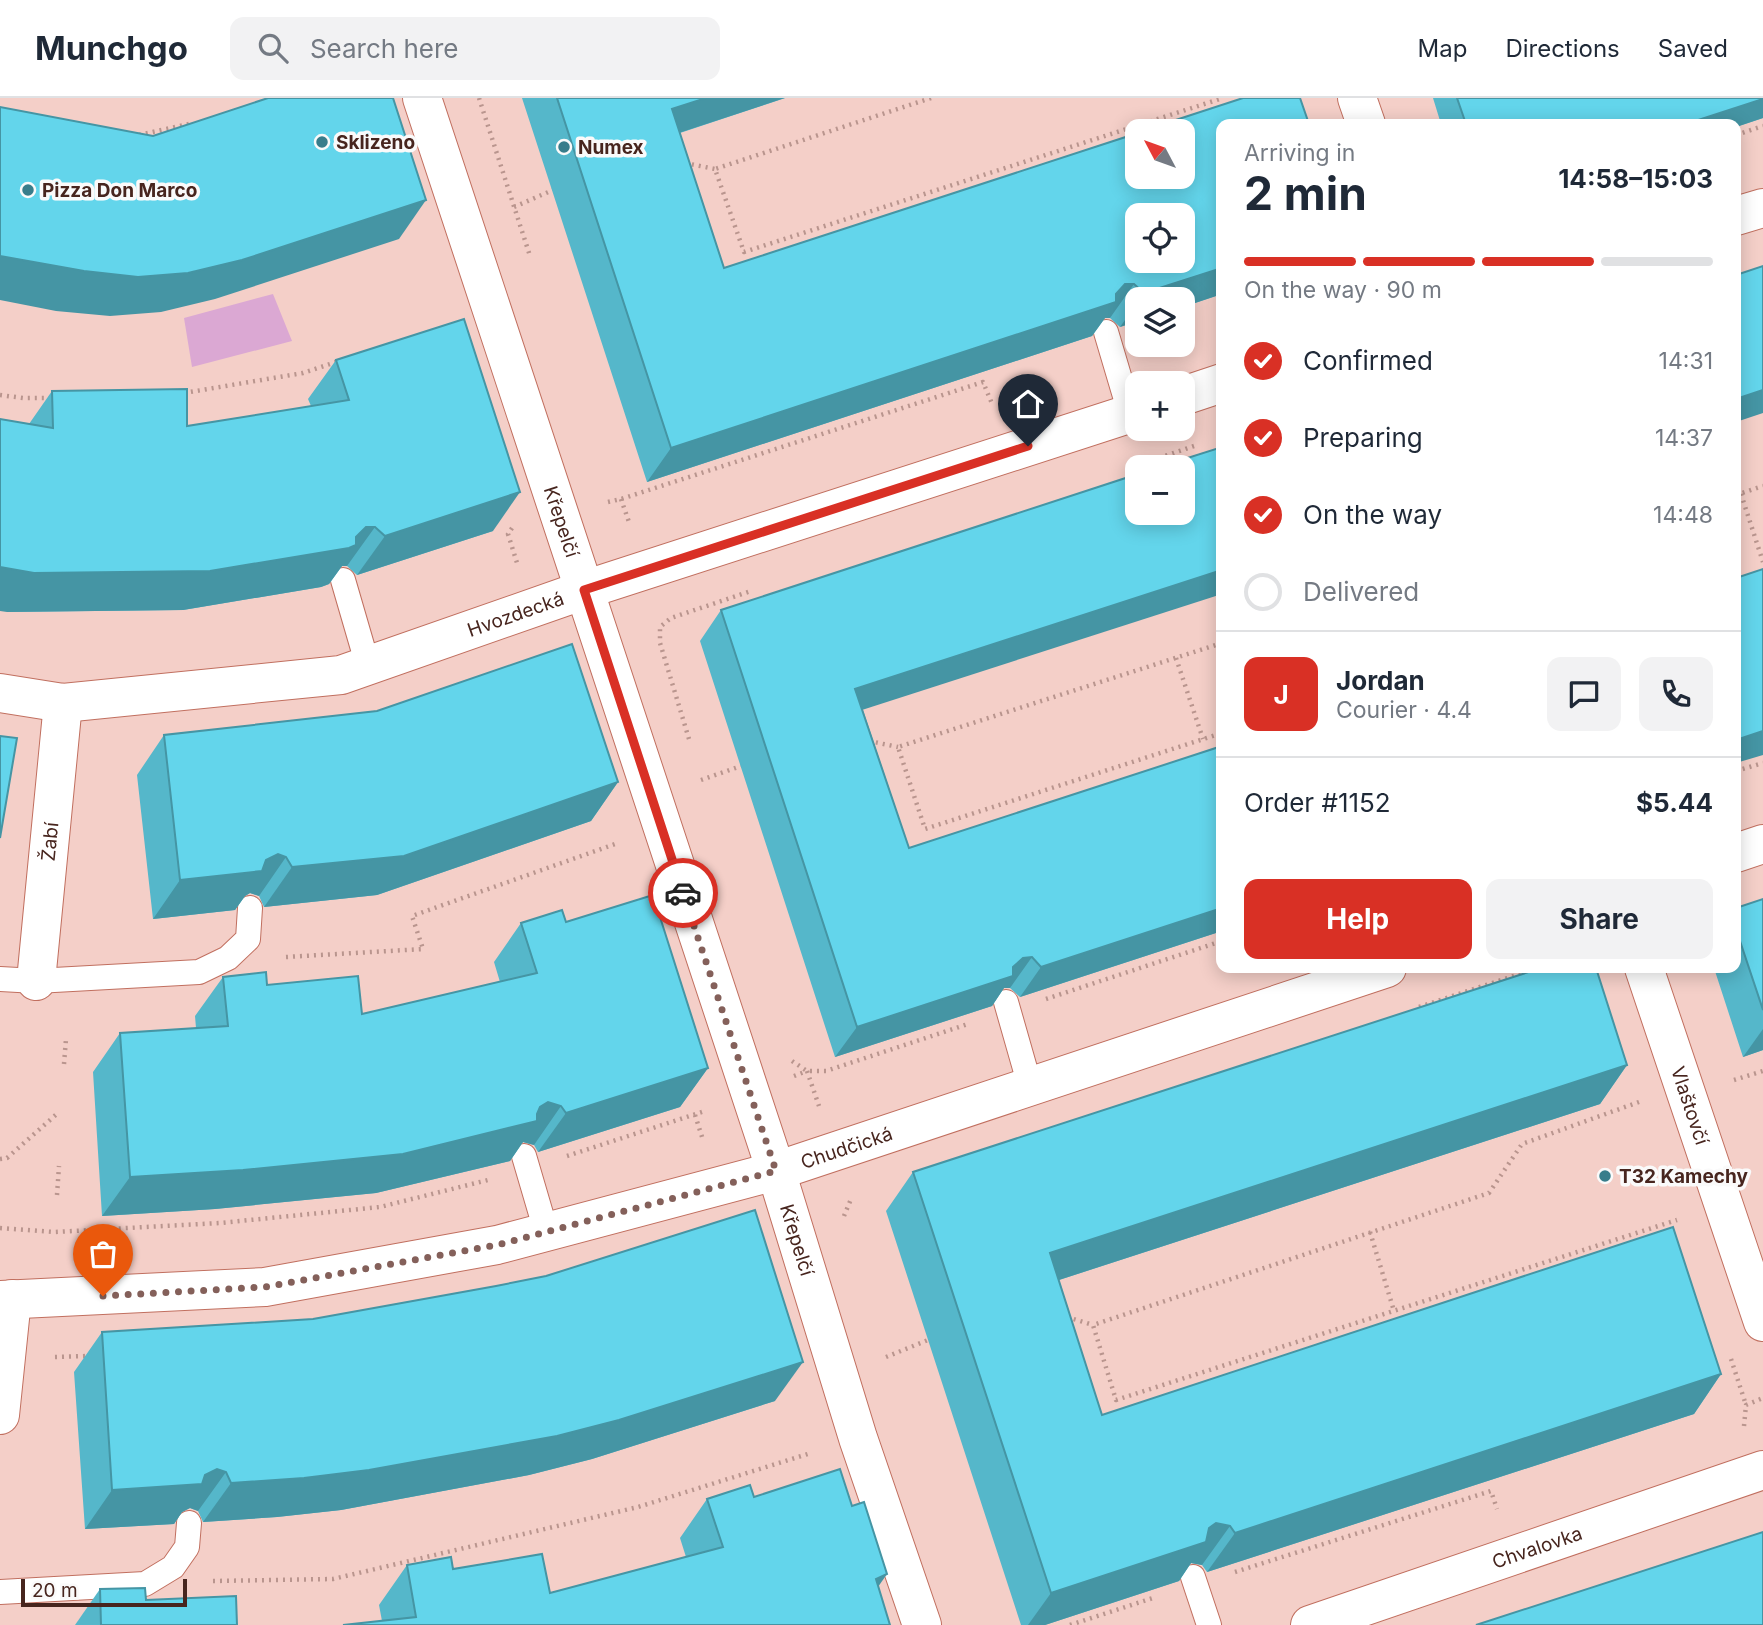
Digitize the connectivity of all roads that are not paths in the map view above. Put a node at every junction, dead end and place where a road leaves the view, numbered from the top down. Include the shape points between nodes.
1 (422, 98) edge
2 (1357, 98) edge
3 (1364, 119) edge
4 (1763, 208) edge
5 (1741, 215) edge
6 (1106, 332) edge
7 (1216, 385) edge
8 (1125, 386) edge
9 (1195, 392) edge
10 (1125, 415) edge
11 (343, 580) edge
12 (584, 590) junction
13 (368, 666) junction
14 (0, 693) edge
15 (63, 703) junction
16 (1763, 844) edge
17 (1741, 851) edge
18 (250, 908) edge
19 (1372, 973) edge
20 (1646, 973) edge
21 (18, 980) edge
22 (1007, 1006) edge
23 (1030, 1086) junction
24 (526, 1163) edge
25 (776, 1171) junction
26 (547, 1231) junction
27 (6, 1299) edge
28 (1763, 1322) edge
29 (0, 1415) edge
30 (1763, 1470) edge
31 (189, 1523) edge
32 (1194, 1581) edge
33 (0, 1592) edge
34 (922, 1625) edge
35 (1209, 1625) edge
36 (1310, 1625) edge

1 - 12 street, Křepelčí
2 - 3 street
4 - 5 street
6 - 8 lane
7 - 9 street
10 - 12 street, Hvozdecká
11 - 13 lane
12 - 13 street, Hvozdecká
12 - 25 street, Křepelčí
13 - 15 street, Hvozdecká via 341,675
14 - 15 street, Hvozdecká
15 - 21 street, Žabí
16 - 17 street
18 - 21 lane via 248,939 228,958 200,972
19 - 23 street, Chudčická
20 - 28 street, Vlaštovčí
22 - 23 lane
23 - 25 street, Chudčická
24 - 26 lane
25 - 26 street, Chudčická
25 - 34 street, Křepelčí
26 - 27 street, Chudčická via 497,1245 265,1287
27 - 29 street
30 - 36 street, Chvalovka
31 - 33 lane via 187,1547 173,1567 145,1584
32 - 35 lane

